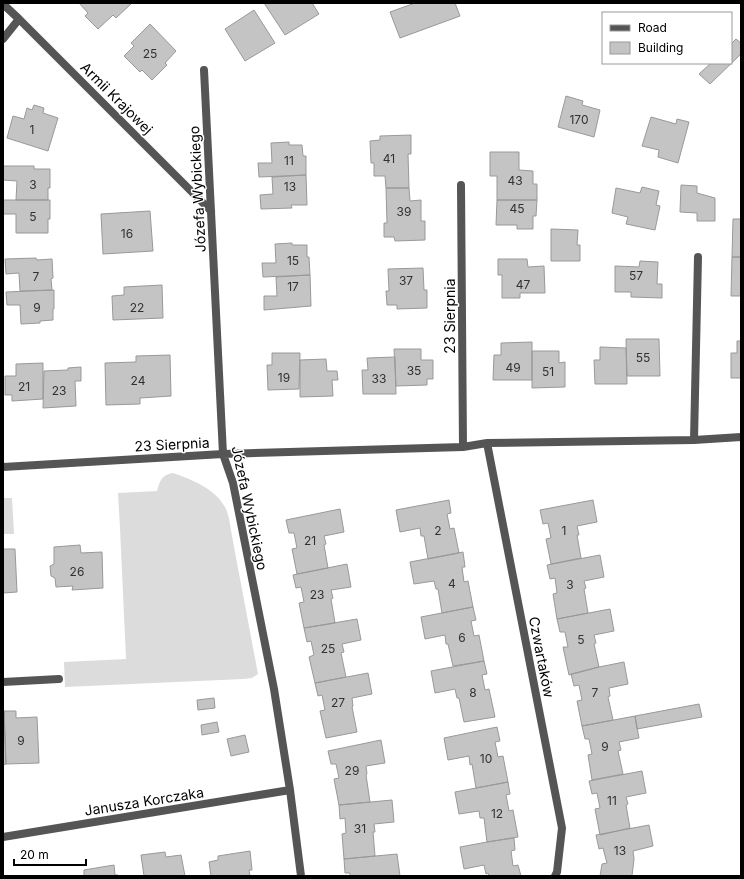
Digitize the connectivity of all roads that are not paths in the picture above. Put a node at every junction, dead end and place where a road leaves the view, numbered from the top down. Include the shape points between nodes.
1 (3, 4) edge
2 (19, 19) junction
3 (3, 39) edge
4 (204, 70) dead end
5 (461, 185) dead end
6 (211, 211) junction
7 (698, 257) dead end
8 (741, 437) edge
9 (694, 440) junction
10 (487, 443) junction
11 (463, 447) junction
12 (224, 454) junction
13 (3, 467) edge
14 (60, 679) dead end
15 (3, 682) edge
16 (290, 790) junction
17 (3, 837) edge
18 (301, 876) edge
19 (555, 876) edge

1 - 2 street, Armii Krajowej
2 - 3 street
2 - 6 street, Armii Krajowej
4 - 6 street, Józefa Wybickiego
5 - 11 street, 23 Sierpnia
6 - 12 street, Józefa Wybickiego
7 - 9 street
8 - 9 street, 23 Sierpnia
9 - 10 street, 23 Sierpnia
10 - 11 street, 23 Sierpnia
10 - 19 street, Czwartaków via 562,828
11 - 12 street, 23 Sierpnia
12 - 13 street, 23 Sierpnia
12 - 16 street, Józefa Wybickiego via 233,483 274,689
14 - 15 street
16 - 17 street, Janusza Korczaka
16 - 18 street, Józefa Wybickiego

